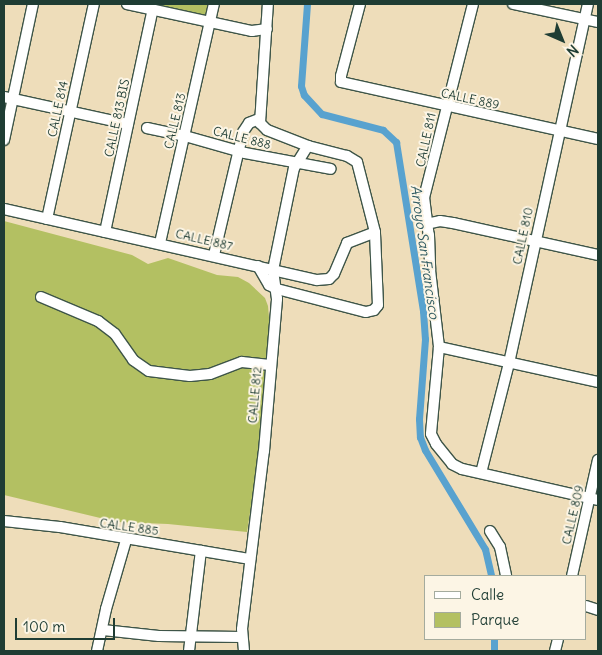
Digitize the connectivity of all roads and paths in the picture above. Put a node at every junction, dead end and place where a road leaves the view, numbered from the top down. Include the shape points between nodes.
1 (33, 4) edge
2 (94, 4) edge
3 (128, 4) edge
4 (214, 4) edge
5 (268, 4) edge
6 (360, 4) edge
7 (473, 4) edge
8 (513, 4) edge
9 (588, 4) edge
10 (154, 9) junction
11 (585, 19) junction
12 (210, 22) junction
13 (598, 22) edge
14 (267, 29) junction
15 (9, 98) edge
16 (446, 107) junction
17 (70, 112) junction
18 (259, 119) junction
19 (128, 124) junction
20 (147, 128) dead end
21 (560, 131) junction
22 (185, 136) junction
23 (598, 139) edge
24 (4, 140) edge
25 (308, 146) junction
26 (238, 151) junction
27 (295, 164) junction
28 (331, 169) dead end
29 (4, 209) edge
30 (47, 219) junction
31 (426, 224) junction
32 (105, 232) junction
33 (375, 232) junction
34 (534, 241) junction
35 (160, 243) junction
36 (214, 255) junction
37 (598, 255) edge
38 (258, 266) junction
39 (273, 270) junction
40 (277, 289) junction
41 (41, 296) dead end
42 (439, 346) junction
43 (509, 363) junction
44 (270, 365) junction
45 (598, 382) edge
46 (598, 460) edge
47 (482, 473) junction
48 (594, 499) edge
49 (4, 521) edge
50 (490, 531) dead end
51 (126, 540) junction
52 (201, 550) junction
53 (250, 559) junction
54 (506, 575) edge
55 (572, 575) edge
56 (103, 630) junction
57 (191, 636) junction
58 (242, 637) junction
59 (97, 651) edge
60 (189, 651) edge
61 (244, 651) edge

1 - 15 street
2 - 17 street, CALLE 814
3 - 10 street
4 - 12 street, CALLE 813
5 - 14 street
6 - 16 street, CALLE 889 via 340,79 344,84
7 - 16 street, CALLE 811
8 - 11 street
9 - 11 street, CALLE 810
10 - 12 street
10 - 19 street, CALLE 813 BIS
11 - 13 street
11 - 21 street, CALLE 810
12 - 14 street via 257,32
12 - 22 street, CALLE 813
14 - 18 street
15 - 17 street
15 - 24 street
16 - 21 street, CALLE 889
16 - 31 street, CALLE 811 via 426,188
17 - 19 street
17 - 30 street, CALLE 814
18 - 25 street via 267,130
18 - 26 street via 246,127
19 - 32 street, CALLE 813 BIS
20 - 22 street, CALLE 888
21 - 23 street, CALLE 889
21 - 34 street, CALLE 810
22 - 26 street, CALLE 888
22 - 35 street, CALLE 813
25 - 27 street, CALLE 812
25 - 33 street via 347,156 360,166
26 - 27 street, CALLE 888
26 - 36 street
27 - 28 street, CALLE 888
27 - 39 street, CALLE 812
29 - 30 street, CALLE 887
30 - 32 street, CALLE 887
31 - 34 street via 446,221
31 - 42 street, CALLE 811
32 - 35 street, CALLE 887
33 - 39 street, CALLE 887 via 346,243 334,274 328,278 317,280
33 - 40 street via 377,307 366,312
34 - 37 street
34 - 43 street, CALLE 810
35 - 36 street, CALLE 887
36 - 38 street, CALLE 887
38 - 39 street, CALLE 887
38 - 40 street via 269,286
39 - 40 street, CALLE 812
40 - 44 street, CALLE 812
41 - 44 street via 98,321 116,334 133,360 150,371 190,376 210,374 242,362
42 - 43 street
42 - 47 street, CALLE 811 via 430,428 436,444 452,464
43 - 45 street
43 - 47 street, CALLE 810
44 - 53 street, CALLE 812 via 264,451
46 - 48 street, CALLE 809
47 - 48 street
48 - 55 street, CALLE 809
49 - 51 street, CALLE 885 via 60,527
50 - 54 street via 500,547
51 - 52 street, CALLE 885
51 - 56 street
52 - 53 street, CALLE 885
52 - 57 street
53 - 58 street, CALLE 812
56 - 57 street
56 - 59 street
57 - 58 street
57 - 60 street
58 - 61 street, CALLE 812

